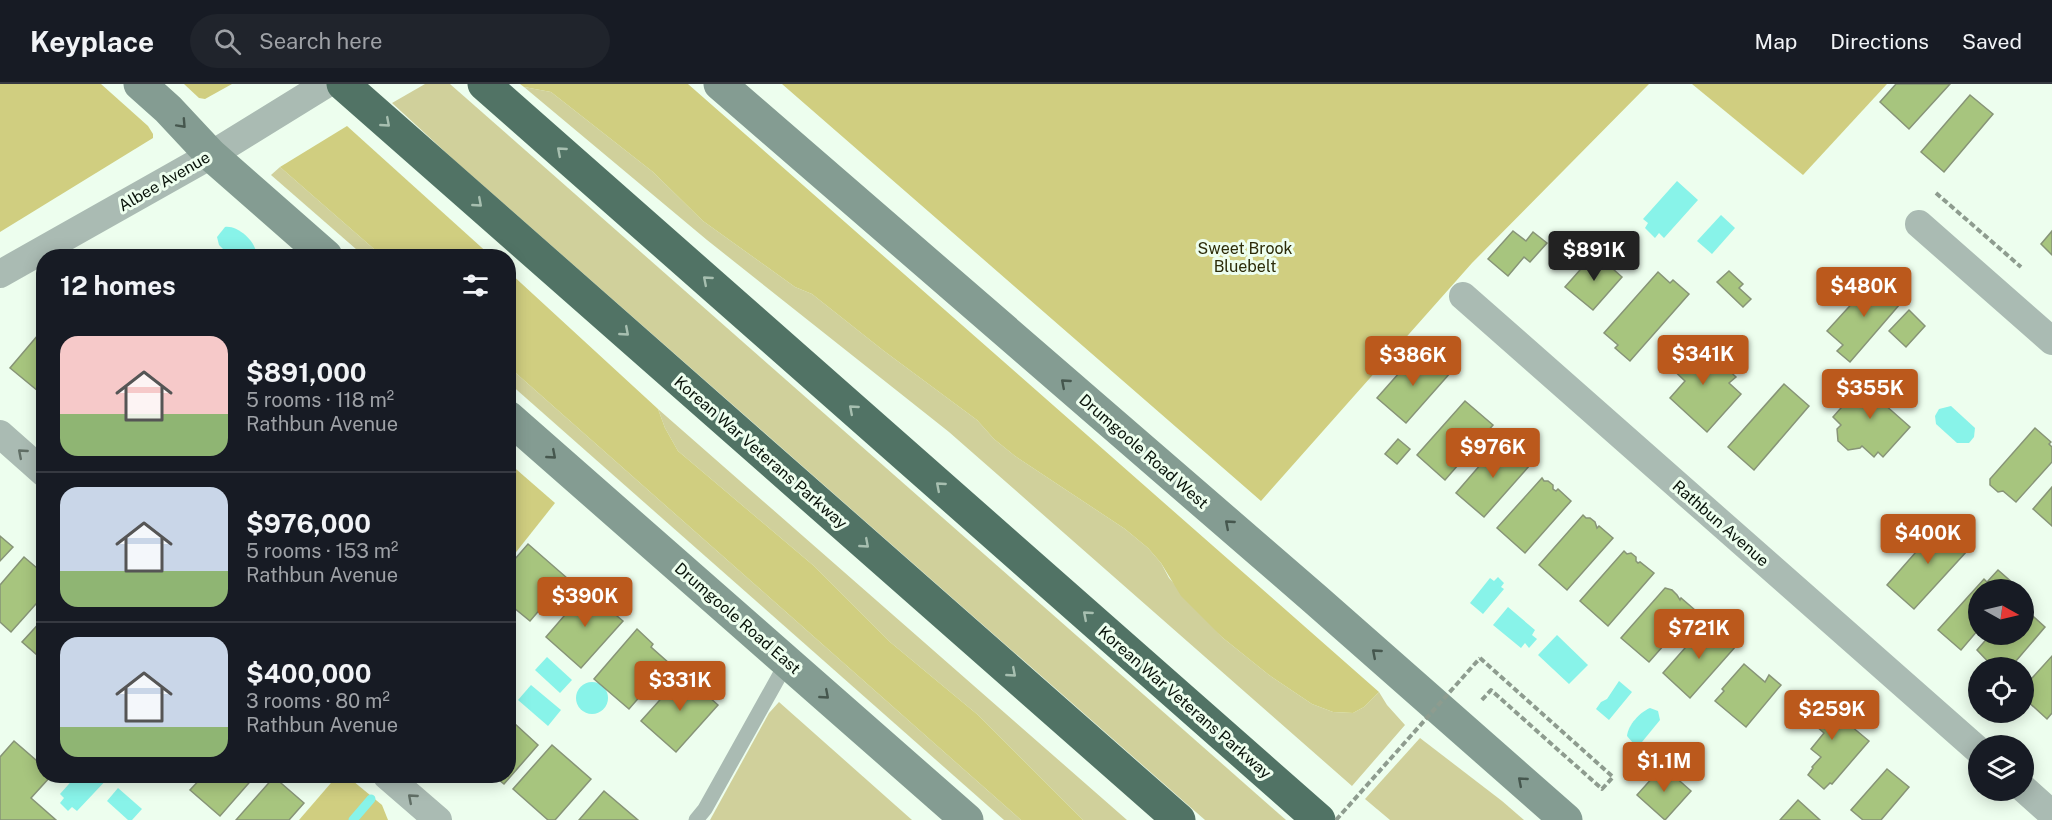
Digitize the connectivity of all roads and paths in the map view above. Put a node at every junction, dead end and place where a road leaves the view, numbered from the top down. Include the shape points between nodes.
1 (140, 84) edge
2 (326, 84) edge
3 (342, 84) edge
4 (484, 84) edge
5 (720, 84) edge
6 (210, 155) junction
7 (1936, 193) dead end
8 (1919, 224) dead end
9 (44, 249) edge
10 (318, 249) edge
11 (36, 254) edge
12 (2021, 267) dead end
13 (0, 274) edge
14 (1463, 296) dead end
15 (2052, 341) edge
16 (516, 424) edge
17 (0, 434) edge
18 (36, 466) edge
19 (787, 662) junction
20 (1480, 702) dead end
21 (1968, 741) edge
22 (395, 783) edge
23 (2034, 798) edge
24 (2052, 814) edge
25 (438, 820) edge
26 (696, 820) edge
27 (967, 820) edge
28 (1179, 820) edge
29 (1320, 820) edge
30 (1336, 820) edge
31 (1566, 820) edge

1 -> 6 main road
2 - 6 street, Albee Avenue
3 -> 28 highway, Korean War Veterans Parkway
29 -> 4 highway, Korean War Veterans Parkway
31 -> 5 main road, Drumgoole Road West
6 - 9 street, Albee Avenue
6 - 10 main road
7 - 12 path
8 - 15 street
11 - 13 street, Albee Avenue
14 - 21 street, Rathbun Avenue
16 -> 19 main road, Drumgoole Road East
18 -> 17 street
19 - 26 lane
19 -> 27 main road, Drumgoole Road East
20 - 30 path, bridge via 1491,690 1602,789 1613,777 1480,658
25 -> 22 street
23 - 24 street

